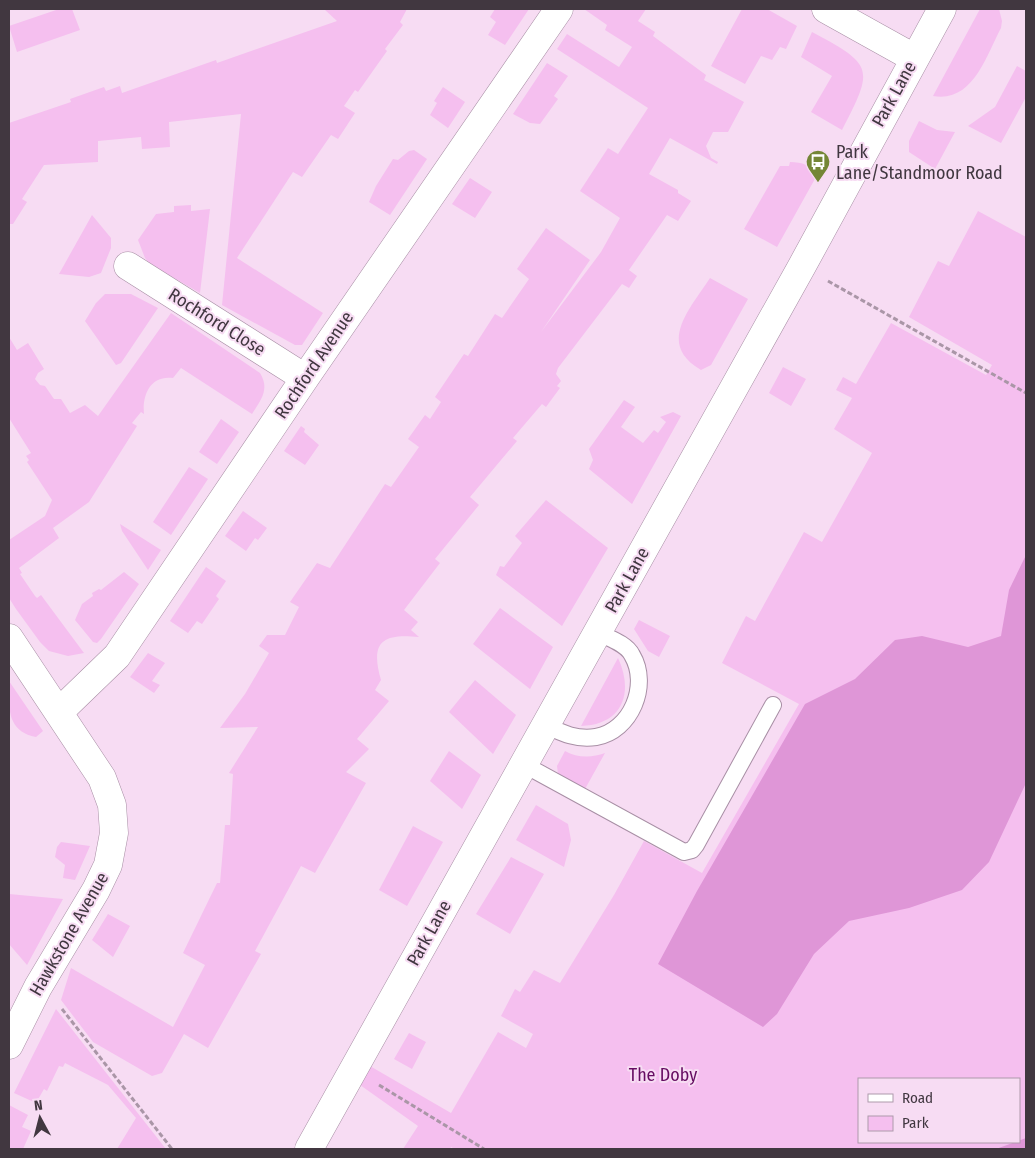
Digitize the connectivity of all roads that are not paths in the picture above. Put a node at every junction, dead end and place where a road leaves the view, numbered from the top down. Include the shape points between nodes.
1 (559, 9) edge
2 (826, 9) edge
3 (942, 9) edge
4 (914, 58) junction
5 (128, 266) dead end
6 (305, 378) junction
7 (597, 632) junction
8 (9, 638) edge
9 (773, 705) dead end
10 (59, 712) junction
11 (545, 725) junction
12 (523, 764) junction
13 (9, 1046) edge
14 (309, 1149) edge

1 - 6 street, Rochford Avenue
2 - 4 street
3 - 4 street, Park Lane
4 - 7 street, Park Lane via 802,266
5 - 6 street, Rochford Close
6 - 10 street, Rochford Avenue via 117,656
7 - 11 street, Park Lane
7 - 11 lane via 625,647 632,655 638,681 638,695 632,710 618,726 597,736 571,737
8 - 10 street, Hawkstone Avenue
9 - 12 lane via 696,845 684,852
10 - 13 street, Hawkstone Avenue via 106,785 114,818 114,843 96,890 38,987
11 - 12 street, Park Lane
12 - 14 street, Park Lane

